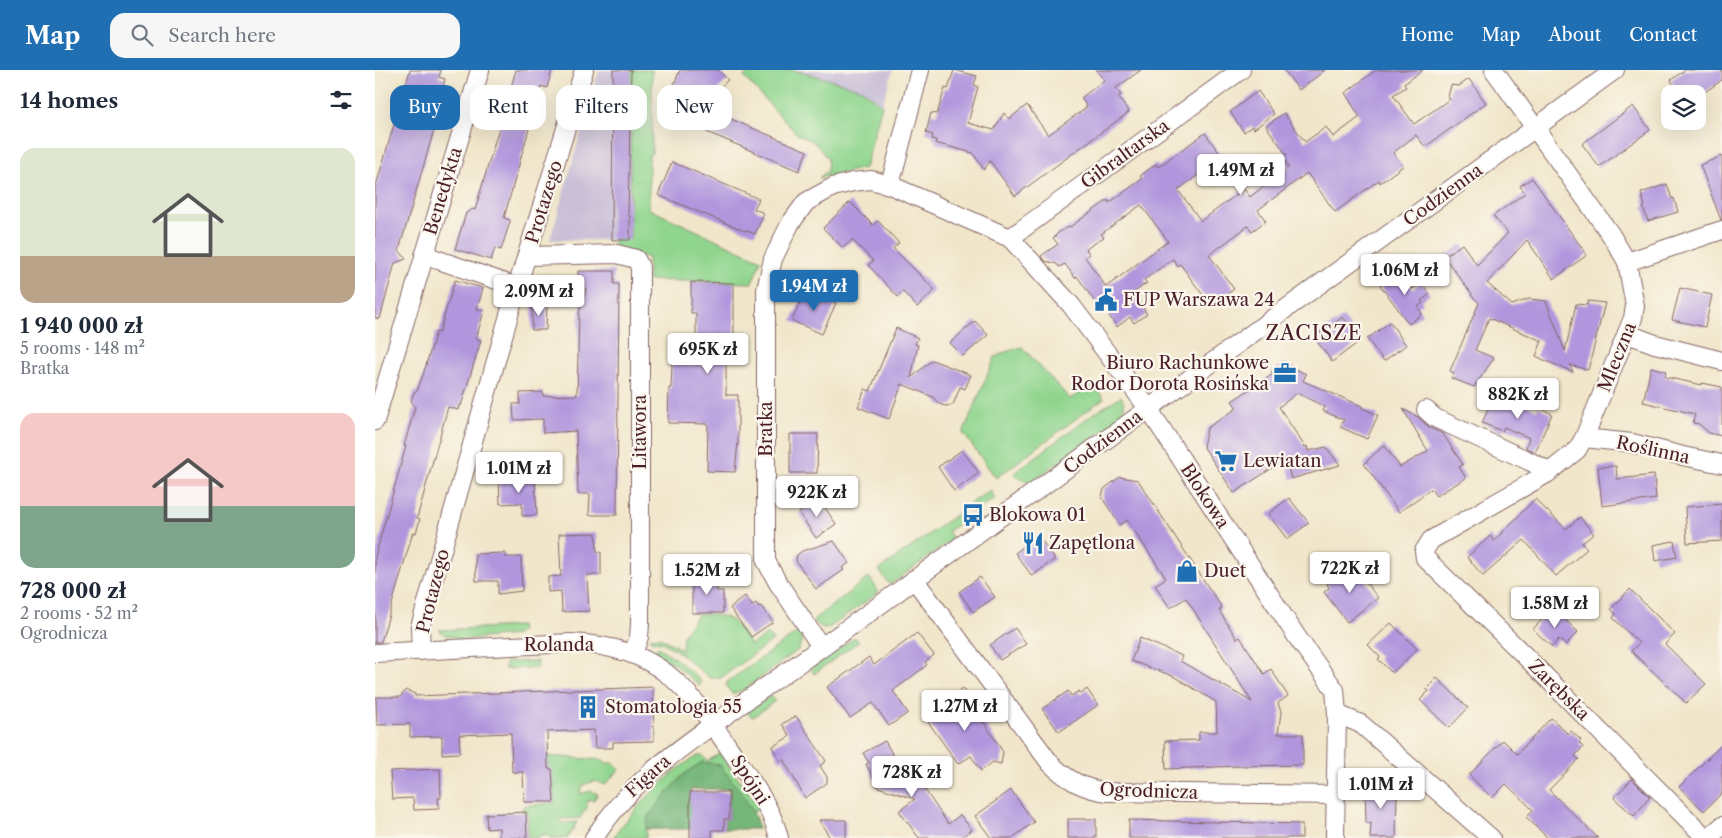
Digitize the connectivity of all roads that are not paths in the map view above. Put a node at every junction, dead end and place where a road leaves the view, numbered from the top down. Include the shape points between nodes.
1 (480, 70) edge
2 (584, 70) edge
3 (920, 70) edge
4 (1241, 70) edge
5 (1494, 70) edge
6 (1615, 70) edge
7 (1536, 128) junction
8 (889, 185) junction
9 (1722, 230) edge
10 (1010, 238) junction
11 (424, 255) junction
12 (527, 256) junction
13 (1627, 262) junction
14 (517, 287) junction
15 (1627, 334) junction
16 (1722, 360) edge
17 (1149, 408) junction
18 (1426, 410) dead end
19 (375, 421) edge
20 (1584, 438) junction
21 (1722, 464) edge
22 (1548, 473) junction
23 (1431, 540) joint
24 (914, 579) junction
25 (822, 648) junction
26 (421, 652) junction
27 (375, 653) edge
28 (633, 654) junction
29 (1337, 714) junction
30 (713, 725) junction
31 (1335, 795) junction
32 (1722, 826) edge
33 (594, 838) edge
34 (779, 838) edge
35 (1335, 838) edge
36 (1491, 838) edge
37 (1707, 838) edge

1 - 11 street, Benedykta
2 - 12 street, Protazego
3 - 8 street
4 - 10 street, Gibraltarska
5 - 7 street, Mleczna
6 - 7 street, Codzienna
7 - 13 street, Mleczna
7 - 17 street, Codzienna
8 - 10 street, Blokowa
8 - 25 street, Bratka via 871,180 853,182 833,187 806,202 773,259 766,290 766,561
9 - 13 street
10 - 17 street, Blokowa via 1071,305
11 - 14 street, Benedykta
11 - 19 street, Benedykta
12 - 14 street, Protazego
12 - 28 street, Litawora via 617,254 636,259 639,267 640,624
13 - 15 street, Mleczna via 1635,306
14 - 26 street, Protazego via 420,627
15 - 16 street
15 - 20 street, Mleczna
17 - 24 street, Codzienna
17 - 29 street, Blokowa via 1297,637 1335,690
18 - 22 street via 1435,418
20 - 21 street, Roślinna via 1632,442
20 - 22 street, Mleczna via 1577,450
22 - 23 street, Mleczna
23 - 37 street, Zarębska via 1424,551 1425,558
24 - 25 street, Codzienna
24 - 31 street, Ogrodnicza via 1050,763 1063,776 1078,784 1107,792
25 - 30 street, Codzienna
26 - 27 street, Rolanda
26 - 28 street, Rolanda via 571,643 600,645
28 - 30 street, Rolanda via 676,681
29 - 31 street, Blokowa
29 - 36 street via 1361,724
30 - 33 street, Figara via 664,759 641,780 609,815
30 - 34 street, Spójni via 768,806
31 - 35 street, Blokowa
32 - 37 street

